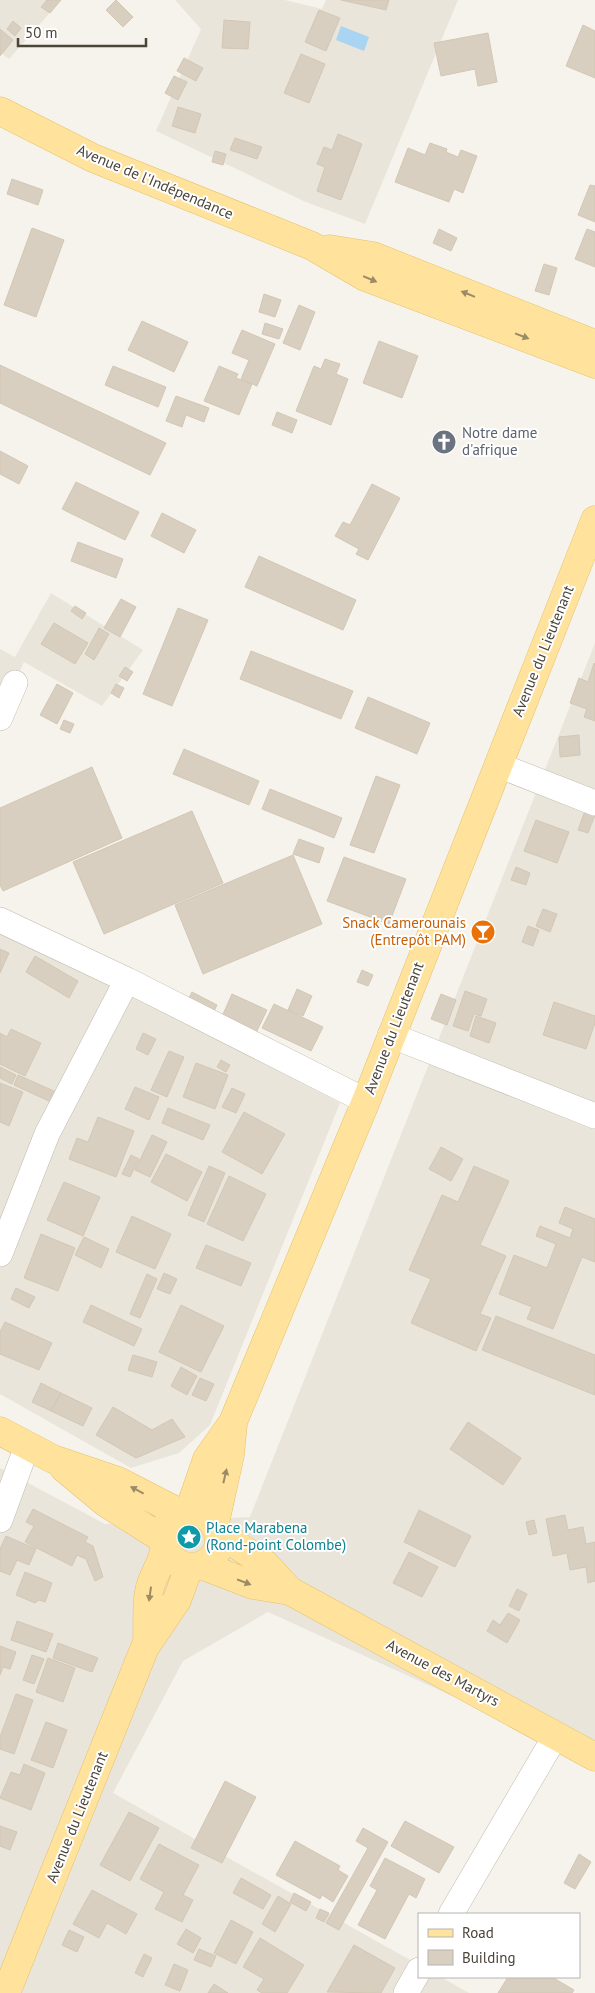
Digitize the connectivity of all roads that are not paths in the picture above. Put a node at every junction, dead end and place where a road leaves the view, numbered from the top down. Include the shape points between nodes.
1 (0, 111) edge
2 (592, 361) edge
3 (595, 520) edge
4 (15, 683) dead end
5 (0, 718) edge
6 (498, 765) junction
7 (595, 803) edge
8 (0, 920) edge
9 (127, 980) junction
10 (390, 1035) junction
11 (366, 1101) junction
12 (595, 1116) edge
13 (0, 1254) edge
14 (233, 1422) junction
15 (0, 1431) edge
16 (27, 1446) junction
17 (53, 1459) junction
18 (184, 1512) junction
19 (0, 1520) edge
20 (217, 1528) junction
21 (164, 1544) junction
22 (195, 1566) junction
23 (290, 1591) junction
24 (147, 1642) junction
25 (556, 1735) junction
26 (595, 1757) edge
27 (453, 1913) edge
28 (418, 1972) edge
29 (6, 1980) edge
30 (406, 1993) edge

1 - 2 main road, Avenue de l'Indépendance via 93,158 312,246 365,277
3 - 6 main road, Avenue du Lieutenant
4 - 5 street
6 - 7 street
6 - 10 main road, Avenue du Lieutenant
8 - 9 street
9 - 11 street
9 - 13 street via 47,1134
10 - 11 main road, Avenue du Lieutenant
10 - 12 street
11 - 14 main road, Avenue du Lieutenant
14 - 18 main road, Avenue du Lieutenant via 206,1459
20 -> 14 main road, Avenue du Lieutenant
15 - 16 main road
16 - 17 main road
16 - 19 street
18 -> 17 main road via 118,1481
17 - 21 main road via 106,1503
18 - 20 main road via 208,1516
18 - 21 main road via 168,1524
20 - 22 main road via 218,1546 212,1558
20 - 23 main road, Avenue des Martyrs via 265,1564
21 - 22 main road via 170,1558 179,1564
21 -> 24 main road, Avenue du Lieutenant via 149,1591
22 -> 23 main road, Avenue des Martyrs via 254,1585
22 - 24 main road, Avenue du Lieutenant via 177,1600
23 - 25 main road, Avenue des Martyrs
24 - 29 main road, Avenue du Lieutenant
25 - 26 main road, Avenue des Martyrs
25 - 27 street
28 - 30 street

